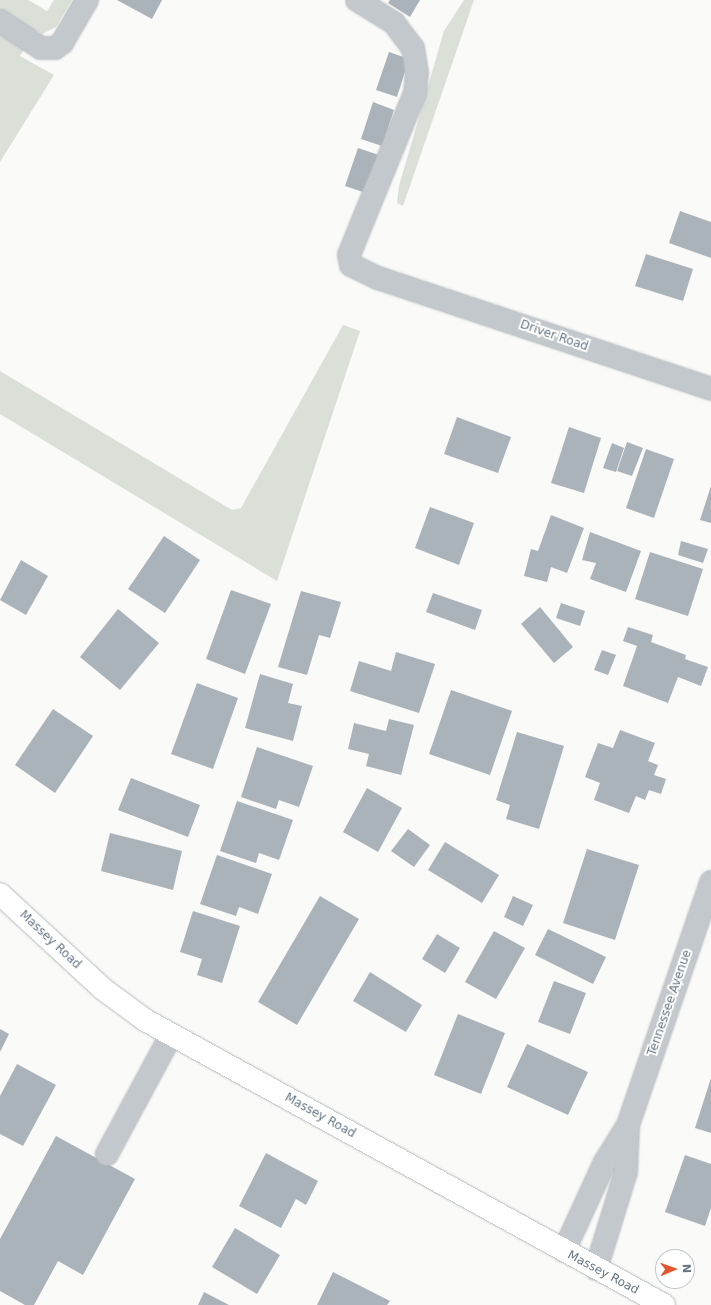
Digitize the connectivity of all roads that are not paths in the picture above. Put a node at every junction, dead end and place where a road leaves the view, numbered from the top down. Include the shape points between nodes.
1 (87, 0) edge
2 (357, 0) edge
3 (0, 21) edge
4 (711, 389) edge
5 (711, 882) edge
6 (0, 894) edge
7 (171, 1035) junction
8 (628, 1125) junction
9 (107, 1154) dead end
10 (564, 1252) junction
11 (596, 1269) junction
12 (664, 1305) edge

1 - 3 street via 62,43 55,48 41,48
2 - 4 street, Driver Road via 394,23 412,48 417,72 415,93 349,255 351,265 360,271
5 - 8 street, Tennessee Avenue
6 - 7 main road, Massey Road via 103,989 127,1008
7 - 9 street
7 - 10 main road, Massey Road
8 - 10 street, Tennessee Avenue via 605,1162
8 - 11 street, Tennessee Avenue via 626,1172
10 - 11 main road, Massey Road
11 - 12 main road, Massey Road

